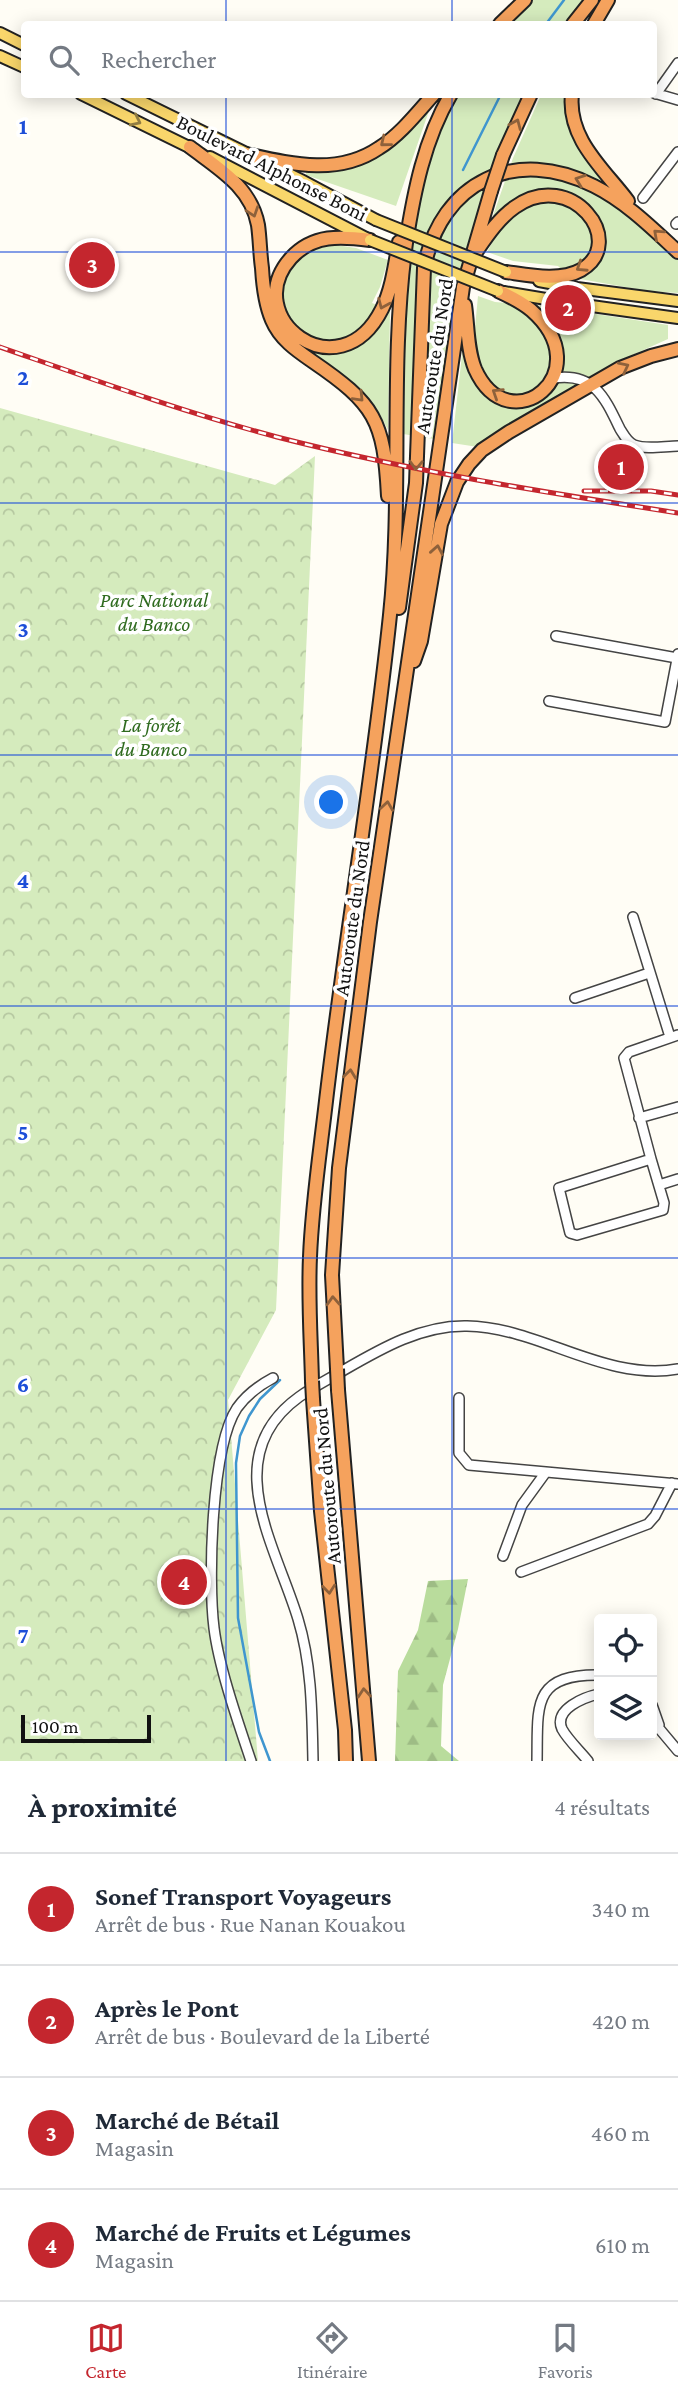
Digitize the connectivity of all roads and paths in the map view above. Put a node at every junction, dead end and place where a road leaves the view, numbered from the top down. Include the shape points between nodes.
1 (524, 0) edge
2 (592, 0) edge
3 (608, 0) edge
4 (503, 21) edge
5 (575, 21) edge
6 (596, 21) edge
7 (0, 33) edge
8 (21, 44) edge
9 (0, 56) edge
10 (678, 63) edge
11 (21, 66) edge
12 (657, 90) edge
13 (657, 94) edge
14 (89, 98) edge
15 (134, 98) edge
16 (430, 98) edge
17 (449, 98) edge
18 (529, 98) edge
19 (572, 98) edge
20 (678, 100) edge
21 (190, 147) junction
22 (678, 152) edge
23 (246, 154) junction
24 (414, 191) junction
25 (643, 198) dead end
26 (638, 216) junction
27 (370, 240) junction
28 (678, 252) edge
29 (470, 261) junction
30 (506, 272) junction
31 (463, 287) junction
32 (498, 291) junction
33 (678, 301) edge
34 (678, 318) edge
35 (678, 349) edge
36 (554, 378) junction
37 (594, 384) junction
38 (678, 446) edge
39 (396, 515) junction
40 (556, 636) dead end
41 (678, 656) edge
42 (405, 688) junction
43 (549, 701) dead end
44 (376, 732) junction
45 (633, 917) dead end
46 (649, 973) junction
47 (575, 998) dead end
48 (674, 1036) edge
49 (678, 1107) edge
50 (639, 1118) junction
51 (651, 1159) junction
52 (678, 1179) edge
53 (659, 1185) junction
54 (678, 1368) edge
55 (273, 1378) dead end
56 (459, 1398) dead end
57 (546, 1472) junction
58 (675, 1484) edge
59 (503, 1556) dead end
60 (521, 1572) dead end
61 (594, 1675) edge
62 (594, 1696) edge
63 (657, 1720) edge
64 (659, 1727) joint
65 (677, 1746) edge
66 (251, 1761) edge
67 (313, 1761) edge
68 (346, 1761) edge
69 (369, 1761) edge
70 (537, 1761) edge
71 (588, 1761) edge

1 - 4 highway
2 - 5 highway
3 - 6 highway
7 - 8 main road
9 - 11 main road
10 - 12 street
13 - 20 street
14 -> 21 main road, Boulevard Alphonse Boni
15 - 23 main road, Boulevard Alphonse Boni
16 -> 23 highway via 387,142 363,156 333,165 302,166
17 - 24 highway, Autoroute du Nord
29 -> 18 highway, Autoroute du Nord, bridge via 503,155
19 - 26 highway via 573,118 583,144
21 - 27 main road, Boulevard Alphonse Boni
21 -> 39 highway via 238,185 253,206 266,302 281,335 353,390 374,417 383,444 388,498
22 - 25 street
23 - 30 main road, Boulevard Alphonse Boni, bridge via 376,220
24 -> 27 highway via 388,291 372,324 351,343 337,348 310,344 295,336 284,322 276,296 289,261 308,244 333,237
24 - 39 highway, Autoroute du Nord via 397,344
28 -> 26 highway
26 -> 44 highway via 585,182 557,172 523,170 498,175 465,191 431,241 420,323 416,483
27 - 32 main road, Boulevard Alphonse Boni, bridge
29 -> 30 highway via 502,218 532,198 565,198 593,218 596,251 581,270 556,276
29 - 31 highway, Autoroute du Nord
30 - 33 main road, Boulevard Alphonse Boni via 576,288
36 -> 31 highway via 545,391 527,400 509,401 491,391 471,357
31 - 42 highway, Autoroute du Nord
32 - 34 main road, Boulevard Alphonse Boni
32 - 36 highway via 531,310 550,335 558,361
37 -> 35 highway via 633,362
36 - 37 street via 566,376
37 - 38 street via 630,443 637,447
42 -> 37 highway via 421,642 441,524 457,482 482,450
39 - 44 highway, Autoroute du Nord
40 - 41 street
41 - 43 street via 666,722
69 -> 42 highway, Autoroute du Nord, bridge via 332,1275 339,1168
44 -> 68 highway, Autoroute du Nord, bridge via 313,1203 310,1293 321,1511
45 - 46 street
46 - 47 street
46 - 48 street
48 - 50 street via 625,1054
49 - 50 street
50 - 51 street
51 - 53 street
51 - 53 street via 558,1188 570,1233 577,1235 663,1210
52 - 53 street
54 - 67 street via 604,1363 498,1329 439,1327 354,1365 284,1410 261,1442 256,1479 304,1642
55 - 66 street via 254,1388 236,1409 226,1434 215,1498 214,1630
56 - 57 street via 459,1453 469,1465
57 - 58 street
57 - 59 street via 522,1505
58 - 60 street via 648,1524
61 - 70 street via 569,1677 546,1690 537,1713
62 - 71 street via 564,1711 561,1719 562,1728
63 - 64 street
64 - 65 street

